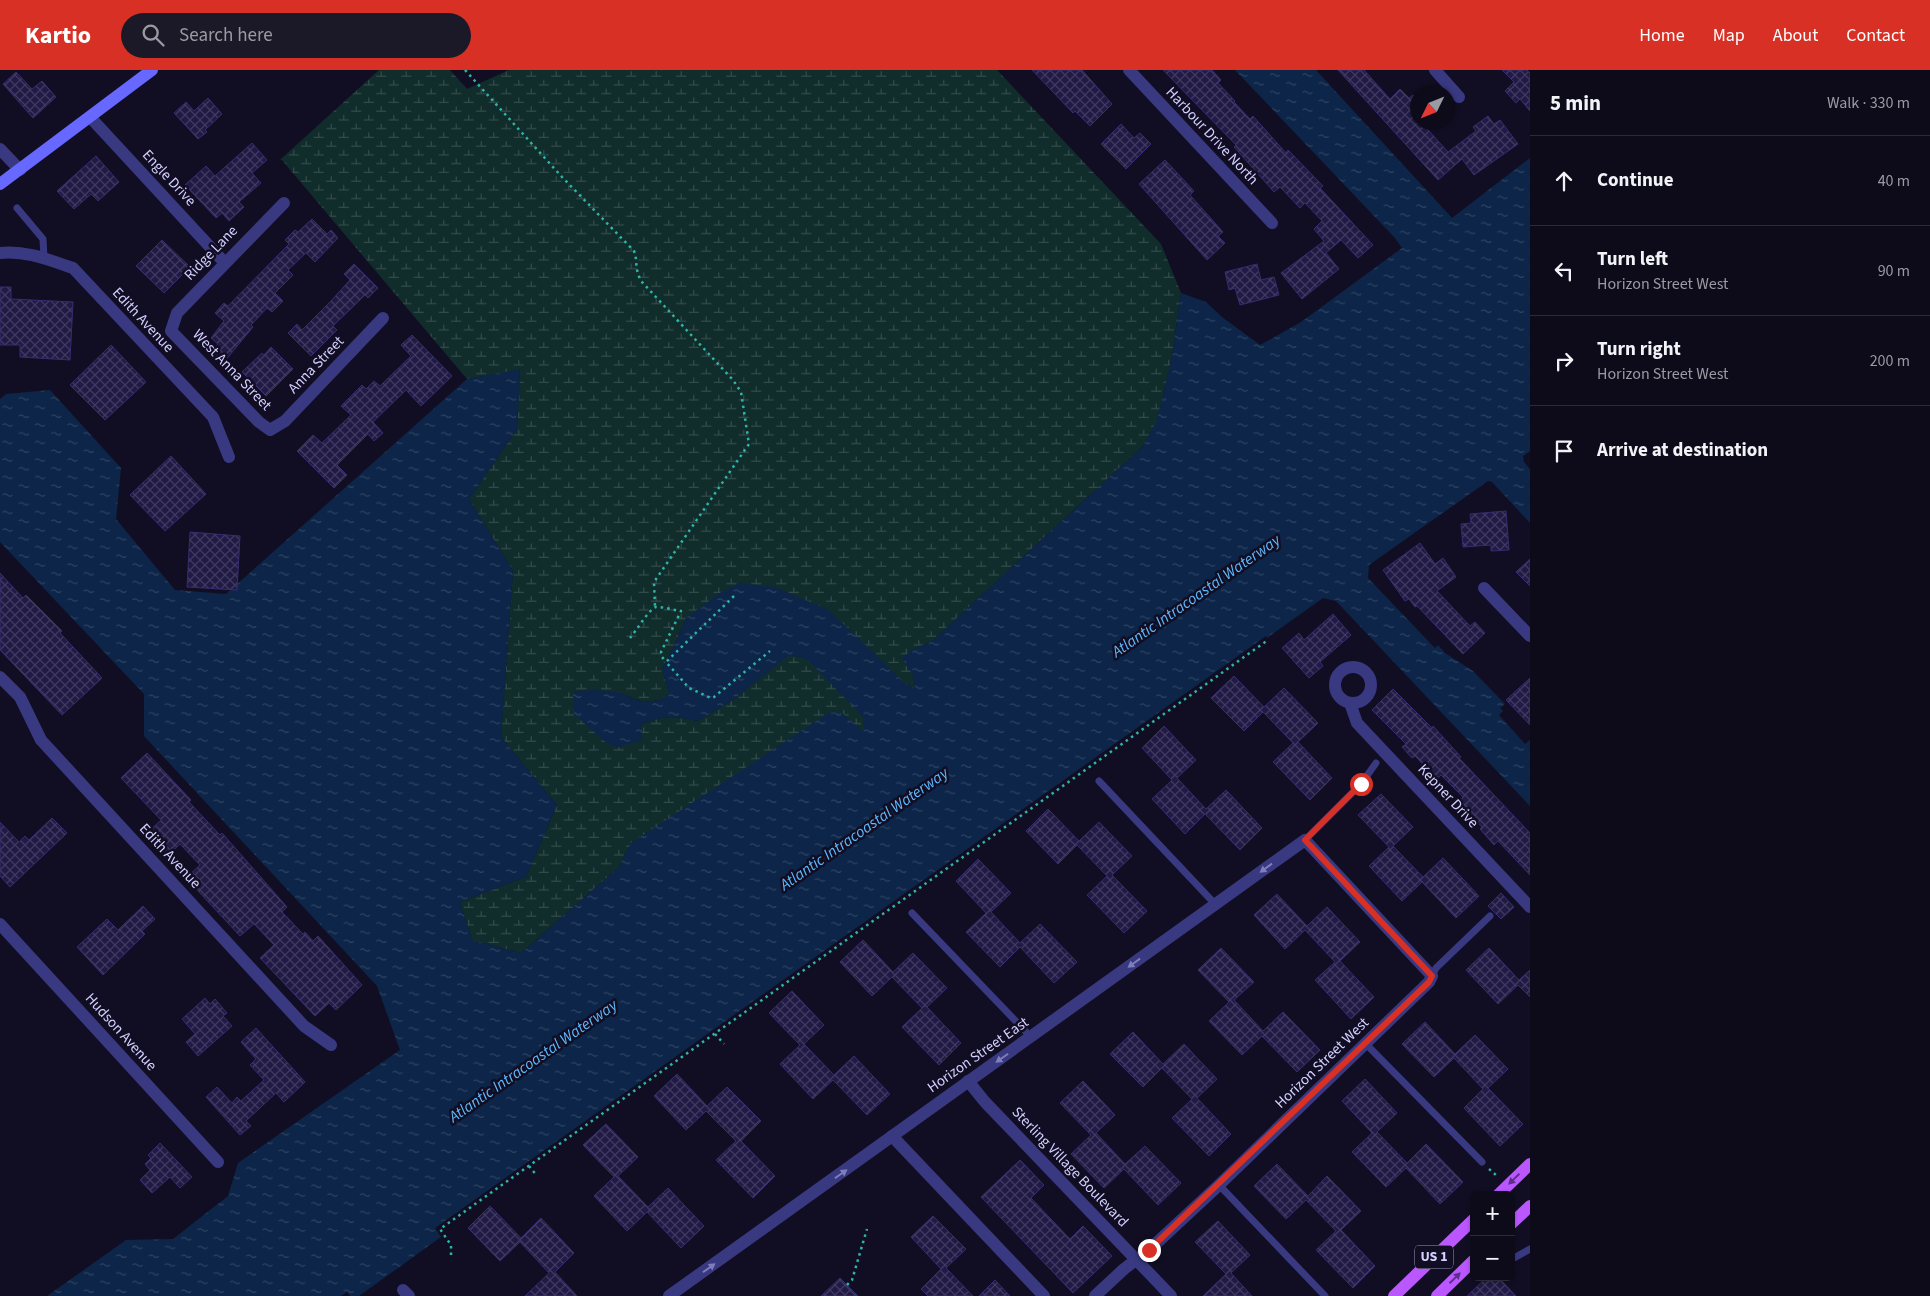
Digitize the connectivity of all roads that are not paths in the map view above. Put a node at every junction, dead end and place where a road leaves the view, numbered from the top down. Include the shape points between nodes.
1 (152, 70) edge
2 (1129, 70) edge
3 (1435, 70) edge
4 (1460, 97) dead end
5 (90, 117) junction
6 (0, 149) edge
7 (20, 170) junction
8 (0, 184) edge
9 (284, 202) dead end
10 (16, 208) dead end
11 (1272, 223) dead end
12 (0, 253) edge
13 (44, 258) junction
14 (224, 262) junction
15 (383, 318) dead end
16 (172, 331) joint
17 (270, 430) joint
18 (229, 457) dead end
19 (1484, 588) dead end
20 (1530, 636) edge
21 (0, 677) edge
22 (1350, 702) dead end
23 (1376, 763) dead end
24 (1098, 781) dead end
25 (1305, 840) junction
26 (1215, 904) junction
27 (1530, 906) edge
28 (912, 913) dead end
29 (1490, 916) dead end
30 (0, 924) edge
31 (1432, 976) junction
32 (1031, 1037) junction
33 (1366, 1043) junction
34 (331, 1045) dead end
35 (968, 1081) junction
36 (892, 1136) junction
37 (218, 1162) dead end
38 (1482, 1162) dead end
39 (1530, 1164) edge
40 (1218, 1185) junction
41 (1502, 1191) edge
42 (1527, 1213) edge
43 (1515, 1221) edge
44 (1470, 1223) edge
45 (1530, 1249) edge
46 (1515, 1257) edge
47 (1137, 1260) junction
48 (1470, 1264) edge
49 (669, 1296) edge
50 (1044, 1296) edge
51 (1095, 1296) edge
52 (1171, 1296) edge
53 (1325, 1296) edge
54 (1394, 1296) edge
55 (1437, 1296) edge

1 - 5 main road
2 - 11 street, Harbour Drive North
3 - 4 street
5 - 7 main road
5 - 14 street, Engle Drive
6 - 7 street
7 - 8 main road
9 - 14 street, Ridge Lane
10 - 13 lane via 44,239
12 - 13 street, Edith Avenue via 13,251
13 - 18 street, Edith Avenue via 73,268 213,418
14 - 16 street, Ridge Lane via 177,312
15 - 17 street, Anna Street via 284,422
16 - 17 street, West Anna Street via 258,422
19 - 20 street
21 - 34 street, Edith Avenue via 20,697 41,740 304,1026
22 - 27 street, Kepner Drive via 1357,723
23 - 25 lane via 1361,784
24 - 26 lane
25 -> 26 street, Horizon Street East
25 - 31 street
26 -> 32 street, Horizon Street East
28 - 32 lane
29 - 31 lane via 1436,968
30 - 37 street, Hudson Avenue
31 - 33 street, Horizon Street West
32 -> 35 street, Horizon Street East
33 - 38 lane
33 - 40 street, Horizon Street West
35 - 36 street, Horizon Street East
35 - 47 street, Sterling Village Boulevard
49 -> 36 street, Horizon Street East
36 - 50 street
39 -> 41 main road
40 - 47 street, Horizon Street West
40 - 53 lane
42 - 43 main road
44 - 54 main road, US 1
45 - 46 lane
47 - 51 street, Horizon Street West
47 - 52 street, Sterling Village Boulevard
55 -> 48 main road, US 1

